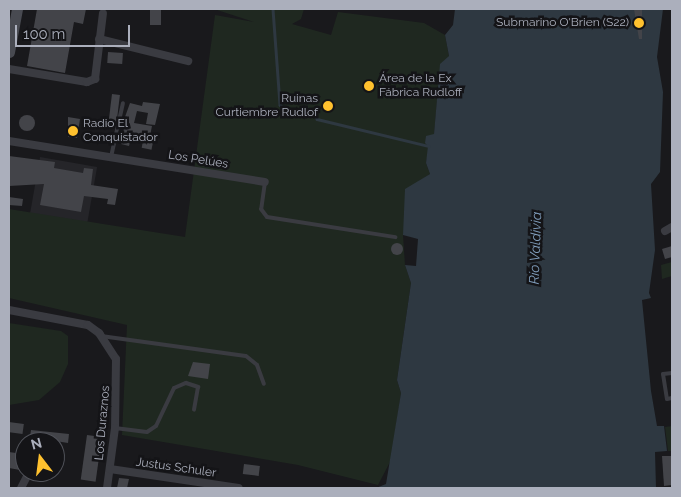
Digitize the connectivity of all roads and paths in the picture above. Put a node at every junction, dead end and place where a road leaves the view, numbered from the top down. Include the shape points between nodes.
1 (16, 9) edge
2 (103, 13) dead end
3 (99, 39) junction
4 (9, 52) edge
5 (188, 61) dead end
6 (9, 69) edge
7 (123, 103) dead end
8 (9, 141) edge
9 (110, 157) junction
10 (265, 182) joint
11 (672, 227) edge
12 (664, 231) dead end
13 (395, 237) dead end
14 (9, 310) edge
15 (101, 336) junction
16 (672, 373) edge
17 (264, 384) dead end
18 (672, 385) edge
19 (665, 386) junction
20 (672, 398) edge
21 (194, 410) dead end
22 (115, 428) junction
23 (110, 469) junction
24 (107, 488) edge
25 (239, 488) edge

1 - 4 street
2 - 3 street
3 - 5 street
3 - 6 street via 95,79 88,82
7 - 9 lane
8 - 9 street, Los Pelúes
9 - 10 street, Los Pelúes
10 - 13 lane via 261,209 267,218
11 - 12 street
14 - 15 street via 88,325
15 - 17 lane via 246,356 260,369
15 - 22 street, Los Duraznos via 116,359
16 - 19 lane via 663,374
18 - 19 lane
19 - 20 lane via 667,399
21 - 22 lane via 198,387 186,383 174,388 156,426 147,432
22 - 23 street, Los Duraznos
23 - 24 street, Los Duraznos
23 - 25 street, Justus Schuler

